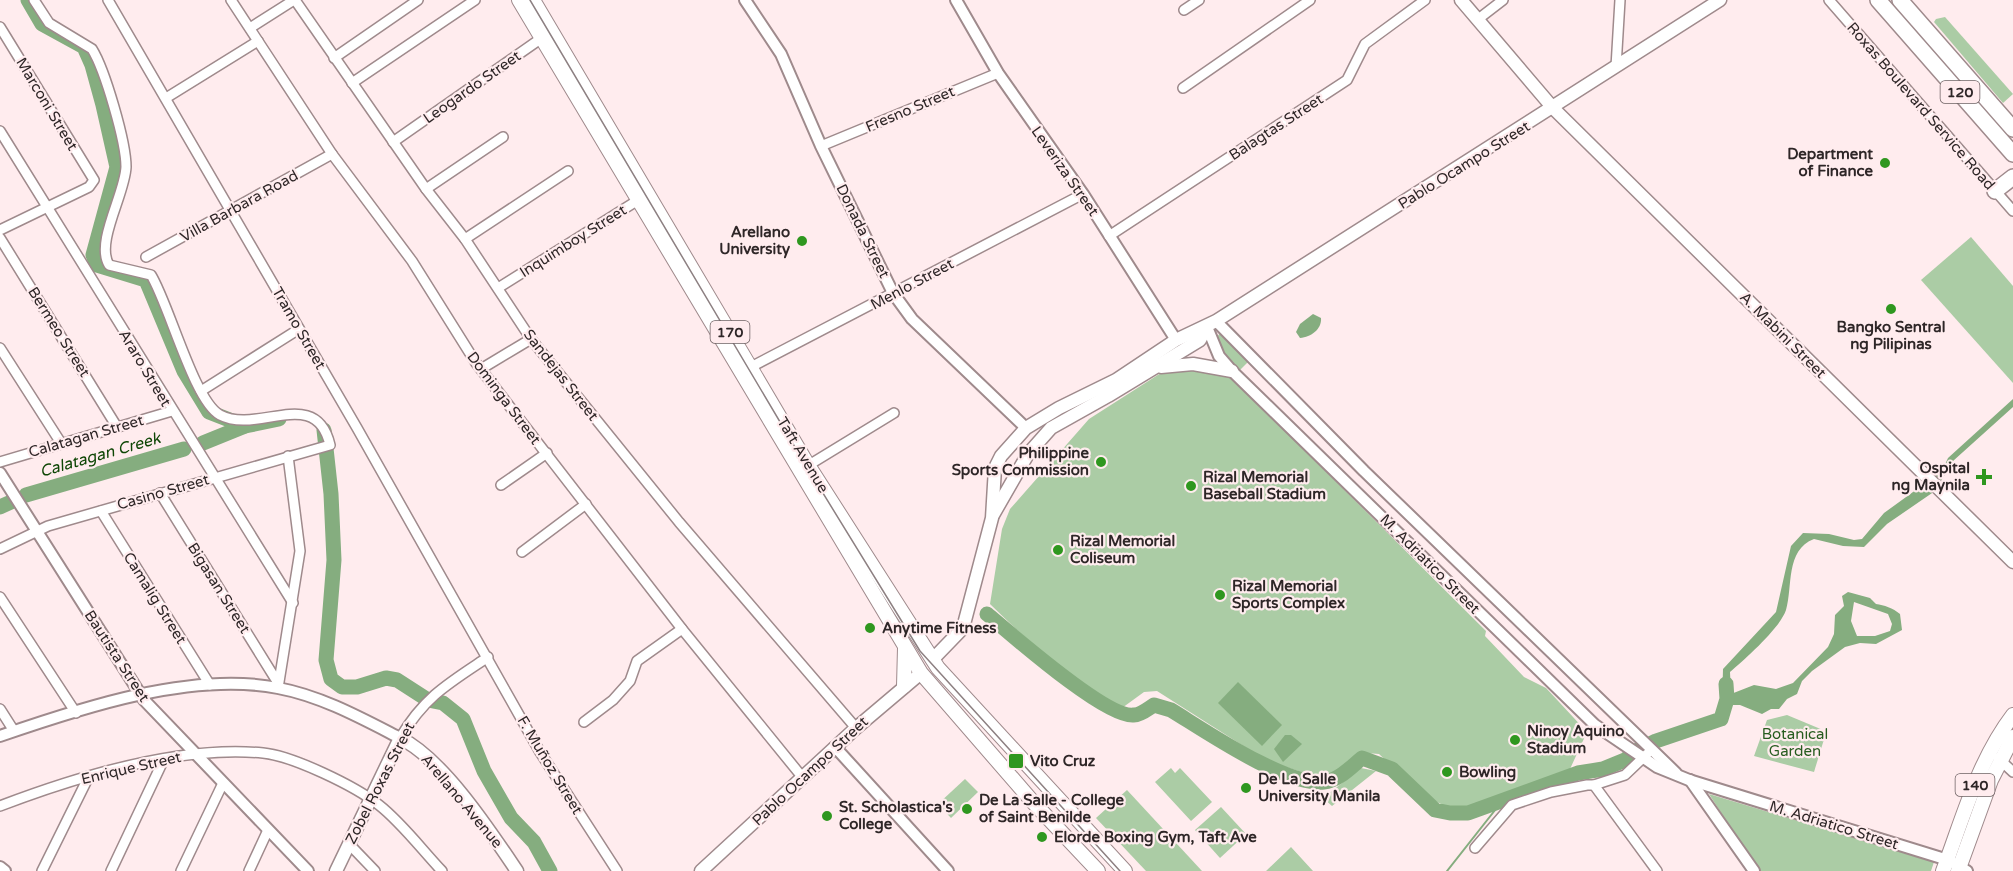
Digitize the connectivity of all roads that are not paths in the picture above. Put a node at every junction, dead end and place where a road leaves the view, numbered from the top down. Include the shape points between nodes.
1 (34, 0) edge
2 (108, 0) edge
3 (231, 0) edge
4 (294, 0) edge
5 (418, 0) edge
6 (476, 0) edge
7 (519, 0) edge
8 (533, 0) edge
9 (746, 0) edge
10 (956, 0) edge
11 (1199, 0) edge
12 (1310, 0) edge
13 (1425, 0) edge
14 (1461, 0) edge
15 (1503, 0) edge
16 (1620, 0) edge
17 (1720, 0) edge
18 (1829, 0) edge
19 (1878, 0) edge
20 (1900, 0) edge
21 (1184, 10) dead end
22 (1478, 20) junction
23 (0, 27) edge
24 (250, 28) junction
25 (548, 37) junction
26 (258, 41) junction
27 (334, 58) junction
28 (1616, 67) junction
29 (998, 73) junction
30 (352, 83) junction
31 (1183, 88) dead end
32 (166, 98) junction
33 (1553, 108) junction
34 (2013, 129) edge
35 (0, 131) edge
36 (503, 137) dead end
37 (393, 142) junction
38 (821, 146) junction
39 (332, 154) junction
40 (2013, 154) edge
41 (568, 171) dead end
42 (2013, 177) edge
43 (426, 189) junction
44 (1995, 191) junction
45 (1083, 194) junction
46 (643, 197) junction
47 (48, 209) junction
48 (231, 210) junction
49 (2013, 211) edge
50 (0, 230) edge
51 (1109, 236) junction
52 (0, 238) edge
53 (465, 239) junction
54 (146, 257) dead end
55 (498, 288) junction
56 (894, 293) junction
57 (1212, 324) junction
58 (299, 329) junction
59 (531, 339) junction
60 (1176, 340) junction
61 (0, 348) edge
62 (1154, 368) junction
63 (481, 369) junction
64 (746, 370) junction
65 (1232, 371) junction
66 (201, 391) junction
67 (172, 411) junction
68 (894, 413) dead end
69 (1039, 420) junction
70 (117, 427) junction
71 (1026, 428) junction
72 (1051, 428) junction
73 (61, 443) junction
74 (547, 453) junction
75 (288, 456) junction
76 (0, 462) edge
77 (804, 468) junction
78 (995, 468) junction
79 (0, 473) edge
80 (215, 477) junction
81 (1014, 477) junction
82 (501, 485) dead end
83 (160, 493) junction
84 (586, 504) junction
85 (101, 511) junction
86 (992, 518) junction
87 (36, 531) junction
88 (0, 549) edge
89 (522, 552) dead end
90 (2013, 562) edge
91 (0, 597) edge
92 (293, 603) junction
93 (682, 629) junction
94 (905, 643) junction
95 (488, 657) junction
96 (933, 659) junction
97 (921, 673) junction
98 (210, 685) junction
99 (278, 685) junction
100 (904, 686) junction
101 (141, 695) junction
102 (0, 709) edge
103 (76, 713) junction
104 (2013, 715) edge
105 (584, 722) dead end
106 (856, 728) junction
107 (14, 731) junction
108 (0, 736) edge
109 (2013, 737) edge
110 (400, 738) junction
111 (1650, 745) junction
112 (835, 747) junction
113 (196, 754) junction
114 (1995, 755) junction
115 (1642, 756) junction
116 (164, 759) junction
117 (2013, 772) edge
118 (1678, 775) junction
119 (88, 778) junction
120 (802, 778) junction
121 (1689, 780) junction
122 (223, 783) junction
123 (1594, 785) junction
124 (371, 799) junction
125 (3, 804) edge
126 (0, 816) edge
127 (268, 830) junction
128 (349, 844) junction
129 (1475, 848) dead end
130 (1110, 854) junction
131 (0, 867) edge
132 (1956, 867) edge
133 (1094, 870) edge
134 (5, 871) edge
135 (42, 871) edge
136 (111, 871) edge
137 (181, 871) edge
138 (249, 871) edge
139 (308, 871) edge
140 (336, 871) edge
141 (375, 871) edge
142 (442, 871) edge
143 (517, 871) edge
144 (617, 871) edge
145 (701, 871) edge
146 (948, 871) edge
147 (1125, 871) edge
148 (1657, 871) edge
149 (1754, 871) edge

1 - 66 street via 49,23 92,49 123,142 125,175 109,230 106,260 115,267 151,275
2 - 32 street, Tramo Street
3 - 24 street, Dominga Street
4 - 24 street
4 - 27 street, Sandejas Street
5 - 27 street
6 - 30 street
7 - 25 main road, Taft Avenue / 170
8 - 25 main road, Taft Avenue / 170
9 - 38 street, Donada Street via 781,54
10 - 29 street, Leveriza Street
11 - 21 street
12 - 31 street
13 - 51 street, Balagtas Street via 1365,44 1347,80
14 - 22 main road, A. Mabini Street
15 - 22 street
16 - 28 street
17 - 28 main road, Pablo Ocampo Street
18 - 44 street, Roxas Boulevard Service Road
19 - 40 highway, 120
20 - 34 highway, 120
22 - 33 main road, A. Mabini Street
23 - 47 street, Marconi Street via 94,180 89,188
24 - 26 street, Dominga Street
25 - 37 street, Leogardo Street
25 - 46 main road, Taft Avenue / 170
26 - 32 street
26 - 39 street, Dominga Street
27 - 30 street, Sandejas Street
28 - 33 main road, Pablo Ocampo Street
29 - 38 street, Fresno Street
29 - 45 street, Leveriza Street
30 - 37 street, Sandejas Street
32 - 48 street, Tramo Street
33 - 57 main road, Pablo Ocampo Street
33 - 90 main road, A. Mabini Street
35 - 47 street, Araro Street
36 - 43 street
37 - 43 street, Sandejas Street
38 - 56 street, Donada Street
39 - 48 street, Villa Barbara Road
39 - 63 street, Dominga Street via 412,261
41 - 53 street
42 - 44 highway
43 - 53 street, Sandejas Street
44 - 49 street, Roxas Boulevard Service Road
45 - 51 street, Leveriza Street
45 - 56 street, Menlo Street
46 - 55 street, Inquimboy Street
46 - 64 main road, Taft Avenue / 170
47 - 50 street
47 - 67 street, Araro Street
48 - 54 street, Villa Barbara Road
48 - 58 street, Tramo Street
51 - 60 street, Leveriza Street
52 - 70 street, Bermeo Street
53 - 55 street, Sandejas Street
55 - 59 street, Sandejas Street
56 - 64 street, Menlo Street
56 - 71 street, Donada Street via 912,319
57 - 60 main road, Pablo Ocampo Street
57 - 62 main road, Pablo Ocampo Street via 1200,340
57 - 65 street, M. Adriatico Street via 1219,356
57 - 111 street, M. Adriatico Street
58 - 66 street
58 - 95 street, Tramo Street
59 - 63 street
59 - 106 street, Sandejas Street via 679,522
60 - 69 main road, Pablo Ocampo Street via 1116,380
61 - 73 street
62 - 65 main road via 1194,364
62 - 72 main road, Pablo Ocampo Street
63 - 74 street, Dominga Street
64 - 77 main road, Taft Avenue / 170
65 - 115 street, M. Adriatico Street via 1595,726
66 - 75 street, Casino Street via 218,414 235,421 306,415 315,418 326,430 329,446
67 - 70 street, Calatagan Street
67 - 80 street, Araro Street
68 - 77 street
69 - 71 main road, Pablo Ocampo Street
69 - 72 main road
70 - 73 street, Calatagan Street
71 - 78 main road, Pablo Ocampo Street
72 - 81 main road, Pablo Ocampo Street
73 - 76 street, Calatagan Street
74 - 82 street
74 - 84 street, Dominga Street
75 - 80 street, Casino Street
75 - 92 street via 300,551
77 - 94 main road, Taft Avenue / 170
77 - 96 main road, Taft Avenue / 170
78 - 81 main road
78 - 86 main road, Pablo Ocampo Street
79 - 87 street, Bautista Street
80 - 83 street, Casino Street
80 - 92 street, Araro Street
81 - 86 main road, Pablo Ocampo Street
83 - 85 street, Casino Street
83 - 99 street, Bigasan Street
84 - 89 street
84 - 93 street, Dominga Street
85 - 87 street, Casino Street
85 - 98 street, Camalig Street
86 - 96 main road, Pablo Ocampo Street via 963,628
87 - 88 street, Casino Street
87 - 101 street, Bautista Street
91 - 103 street
92 - 99 street
93 - 105 street via 637,661 630,681
93 - 120 street, Dominga Street
94 - 97 main road, Taft Avenue / 170
94 - 100 main road
95 - 110 street, Zobel Roxas Street via 433,694 414,714
95 - 144 street, F. Muñoz Street via 540,752
96 - 130 main road, Taft Avenue / 170
97 - 100 main road, Pablo Ocampo Street
97 - 133 main road, Taft Avenue / 170
98 - 99 street
98 - 101 street
99 - 110 street via 330,704
100 - 106 main road, Pablo Ocampo Street
101 - 103 street
101 - 113 street, Bautista Street
102 - 107 street
103 - 107 street
104 - 114 main road, 140
106 - 112 main road, Pablo Ocampo Street
107 - 108 street
109 - 114 main road, 140
110 - 124 main road, Zobel Roxas Street
110 - 143 main road, Arellano Avenue via 420,749 453,786
111 - 115 street
111 - 118 street, M. Adriatico Street
112 - 120 main road, Pablo Ocampo Street
112 - 146 street
113 - 116 street, Enrique Street
113 - 122 street, Bautista Street
113 - 124 street, Enrique Street via 265,753 291,760
114 - 117 street
114 - 132 main road, 140
115 - 118 street, M. Adriatico Street
115 - 123 street via 1625,775
116 - 119 street, Enrique Street
116 - 136 street
118 - 121 street, M. Adriatico Street
119 - 125 street, Enrique Street
119 - 135 street
120 - 145 main road, Pablo Ocampo Street
121 - 132 street, M. Adriatico Street
121 - 149 street
122 - 127 street, Bautista Street
122 - 137 street
123 - 129 street via 1551,792 1512,805
123 - 148 street
124 - 128 main road, Zobel Roxas Street
124 - 142 street, Enrique Street
125 - 126 street
127 - 138 street
127 - 139 street, Bautista Street
128 - 140 main road, Zobel Roxas Street
128 - 141 street
130 - 133 main road
130 - 147 main road, Taft Avenue / 170
131 - 134 street

